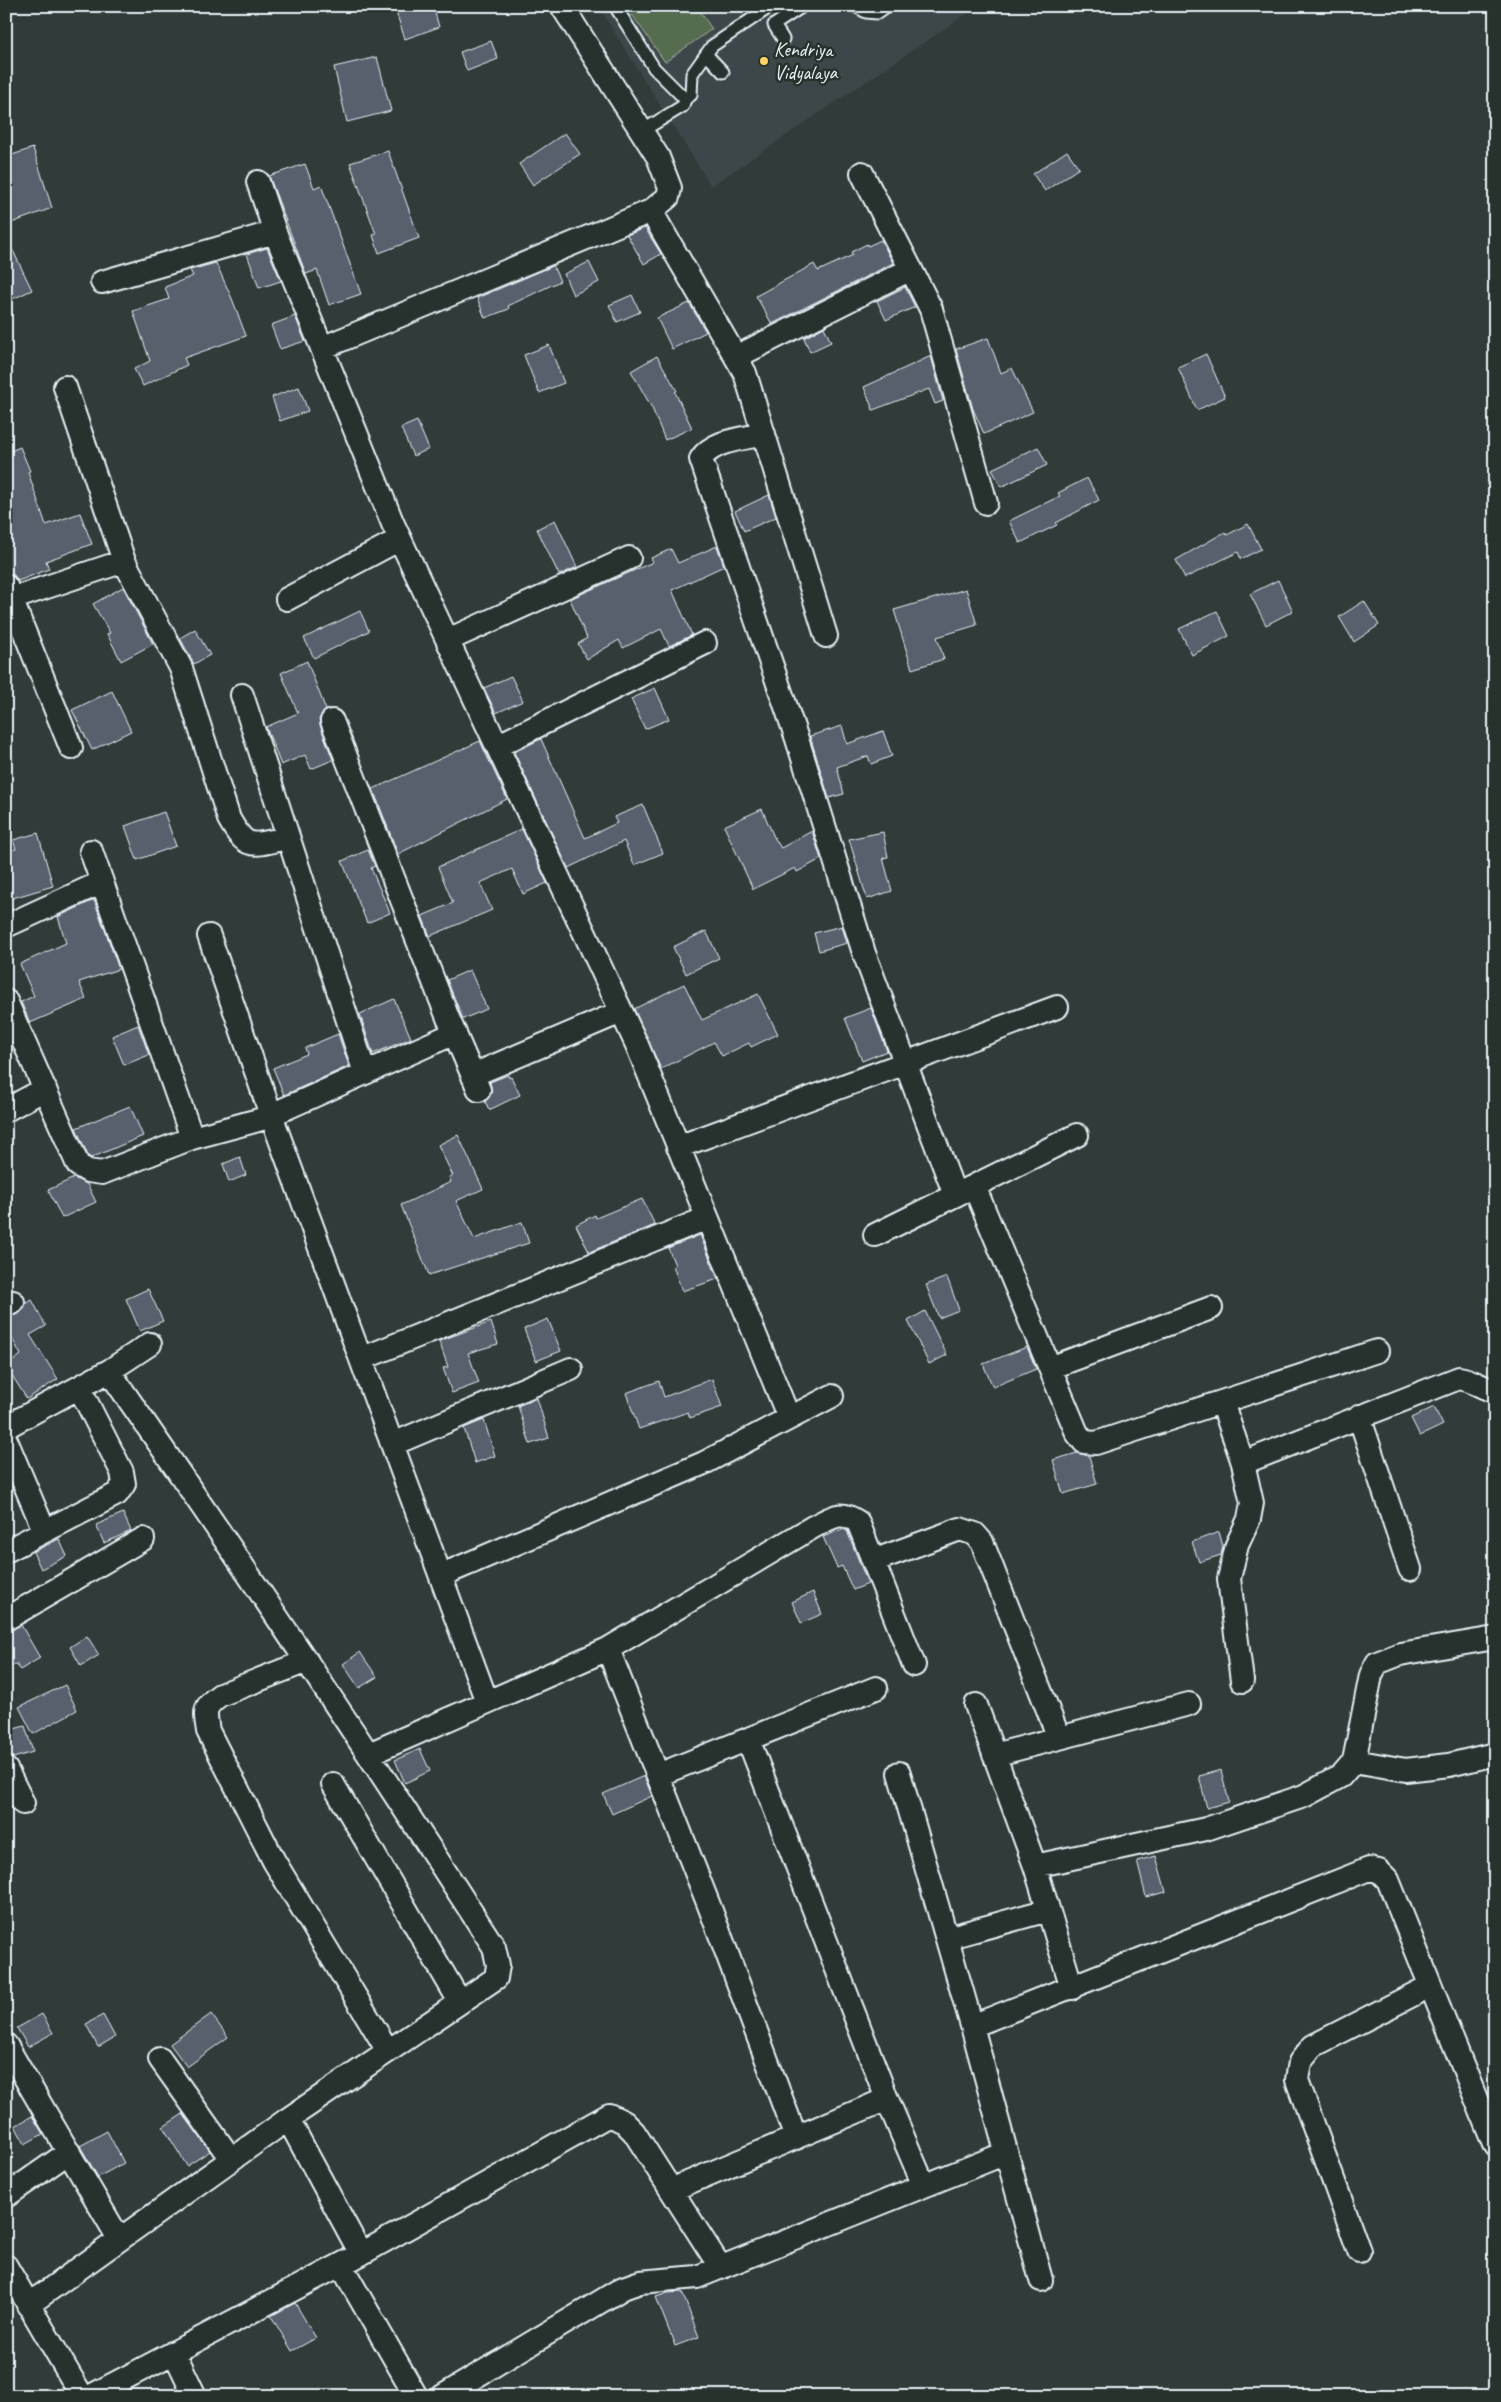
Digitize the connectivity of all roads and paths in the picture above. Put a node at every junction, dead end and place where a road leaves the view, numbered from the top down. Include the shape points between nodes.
1 (562, 6) edge
2 (615, 6) edge
3 (771, 6) edge
4 (803, 6) edge
5 (855, 6) edge
6 (887, 6) edge
7 (783, 38) dead end
8 (706, 54) junction
9 (723, 72) dead end
10 (685, 99) junction
11 (642, 131) junction
12 (862, 173) dead end
13 (258, 182) dead end
14 (651, 211) junction
15 (275, 232) junction
16 (911, 269) junction
17 (102, 282) dead end
18 (322, 348) junction
19 (736, 357) junction
20 (65, 387) dead end
21 (764, 434) junction
22 (986, 503) dead end
23 (400, 539) junction
24 (629, 558) dead end
25 (124, 561) junction
26 (9, 592) edge
27 (287, 599) dead end
28 (826, 636) dead end
29 (448, 640) junction
30 (705, 643) dead end
31 (242, 695) dead end
32 (332, 721) dead end
33 (496, 746) junction
34 (72, 748) dead end
35 (288, 838) junction
36 (91, 851) dead end
37 (102, 882) junction
38 (6, 926) edge
39 (209, 936) dead end
40 (6, 1001) edge
41 (1057, 1007) dead end
42 (621, 1012) junction
43 (455, 1033) junction
44 (906, 1064) junction
45 (365, 1073) junction
46 (45, 1089) junction
47 (6, 1110) edge
48 (271, 1115) junction
49 (1077, 1134) dead end
50 (192, 1138) junction
51 (678, 1147) junction
52 (965, 1190) junction
53 (707, 1218) junction
54 (874, 1235) dead end
55 (1211, 1308) dead end
56 (150, 1344) dead end
57 (1377, 1351) dead end
58 (362, 1359) junction
59 (571, 1368) dead end
60 (1050, 1368) junction
61 (109, 1371) junction
62 (79, 1387) junction
63 (1495, 1391) edge
64 (832, 1396) dead end
65 (1222, 1402) junction
66 (1359, 1416) junction
67 (789, 1418) junction
68 (6, 1427) edge
69 (6, 1440) edge
70 (393, 1444) junction
71 (1243, 1463) junction
72 (44, 1530) junction
73 (143, 1539) dead end
74 (6, 1550) edge
75 (873, 1561) junction
76 (1410, 1568) dead end
77 (442, 1575) junction
78 (6, 1619) edge
79 (1495, 1638) edge
80 (608, 1649) junction
81 (307, 1661) junction
82 (914, 1664) dead end
83 (1242, 1681) dead end
84 (876, 1688) dead end
85 (487, 1702) junction
86 (1188, 1704) dead end
87 (976, 1705) dead end
88 (1059, 1738) junction
89 (748, 1739) junction
90 (369, 1754) junction
91 (1495, 1754) edge
92 (994, 1755) junction
93 (1354, 1761) junction
94 (6, 1768) edge
95 (899, 1774) dead end
96 (658, 1775) junction
97 (333, 1784) dead end
98 (23, 1803) dead end
99 (1035, 1866) junction
100 (1048, 1910) junction
101 (947, 1938) junction
102 (1430, 1986) junction
103 (1072, 1988) junction
104 (460, 2002) junction
105 (972, 2026) junction
106 (6, 2045) edge
107 (388, 2050) junction
108 (160, 2059) dead end
109 (887, 2099) junction
110 (288, 2119) junction
111 (796, 2138) junction
112 (1495, 2146) edge
113 (68, 2152) junction
114 (1006, 2153) junction
115 (231, 2159) junction
116 (924, 2186) junction
117 (671, 2190) junction
118 (6, 2196) edge
119 (119, 2240) junction
120 (1359, 2251) dead end
121 (361, 2254) junction
122 (341, 2265) junction
123 (6, 2266) edge
124 (721, 2268) junction
125 (1040, 2280) dead end
126 (28, 2305) junction
127 (174, 2352) junction
128 (82, 2396) edge
129 (91, 2396) edge
130 (195, 2396) edge
131 (416, 2396) edge
132 (443, 2396) edge

1 - 11 street
2 - 10 lane via 654,68
3 - 8 lane via 712,46
4 - 7 lane via 774,25
5 - 6 lane via 876,13
8 - 9 lane
8 - 10 lane via 692,74 691,94
10 - 11 lane via 683,106
11 - 14 street via 658,157 670,188 668,197
12 - 16 street
13 - 15 street
14 - 18 street
14 - 19 street
15 - 17 street
15 - 18 street
16 - 19 street
16 - 22 street via 932,309
18 - 23 street
19 - 21 street via 745,373
20 - 25 street
21 - 28 street
21 - 44 street via 720,444 706,450 701,459 797,740 864,953
23 - 27 street
23 - 29 street
24 - 29 street
25 - 26 street
25 - 35 street via 181,668 229,819 240,838 252,844
26 - 34 street
29 - 33 street
30 - 33 street
31 - 35 street
32 - 43 street
33 - 42 street
35 - 45 street
36 - 37 street
37 - 38 street
37 - 50 street
39 - 48 street
40 - 46 street
41 - 44 street
42 - 43 street via 476,1083
42 - 51 street
43 - 45 street
44 - 51 street
44 - 52 street
45 - 48 street
46 - 47 street
46 - 50 street via 78,1165 88,1171 102,1173
48 - 50 street
48 - 58 street
49 - 52 street
51 - 53 street
52 - 54 street
52 - 60 street
53 - 58 street
53 - 67 street
55 - 60 street
56 - 61 street
57 - 65 street
58 - 70 street
59 - 70 street
60 - 65 street via 1084,1442 1096,1443
61 - 62 street
61 - 81 street
62 - 68 street
62 - 72 street via 122,1472 124,1484 117,1494
63 - 66 street via 1459,1378
64 - 67 street
65 - 71 street
66 - 71 street
66 - 76 street
67 - 77 street via 704,1463
69 - 72 street
70 - 77 street
71 - 83 street via 1252,1503 1229,1579
72 - 74 street
73 - 78 street
75 - 80 street via 858,1522 847,1514 837,1515
75 - 82 street
75 - 88 street via 960,1529 974,1534 982,1542
77 - 85 street
79 - 93 street via 1400,1654 1378,1663 1371,1676
80 - 85 street
80 - 96 street
81 - 90 street
81 - 107 street via 220,1695 209,1703 206,1712 208,1730 274,1861
84 - 89 street
85 - 90 street
86 - 88 street
87 - 92 street
88 - 92 street
89 - 96 street
89 - 109 street
90 - 104 street via 494,1948 498,1965 496,1978
91 - 93 street via 1449,1765 1406,1770
92 - 99 street
93 - 99 street via 1341,1776 1304,1796 1206,1829
94 - 98 street
95 - 101 street
96 - 111 street
97 - 104 street
99 - 100 street
100 - 101 street
100 - 103 street
101 - 105 street
102 - 103 street via 1388,1880 1379,1871 1369,1869
102 - 112 street
102 - 120 street via 1313,2046 1300,2062 1297,2080
103 - 105 street
104 - 107 street
105 - 114 street
106 - 113 street
107 - 110 street
108 - 115 street
109 - 111 street
109 - 116 street
110 - 115 street
110 - 121 street
111 - 117 street
113 - 118 street
113 - 119 street
114 - 116 street
114 - 125 street
115 - 119 street
116 - 124 street
117 - 121 street via 634,2132 624,2122 609,2115
117 - 124 street
119 - 126 street
121 - 122 street
122 - 127 street
122 - 131 street
123 - 126 street
124 - 132 street via 696,2277 640,2282 623,2288
126 - 128 street
127 - 129 street
127 - 130 street

